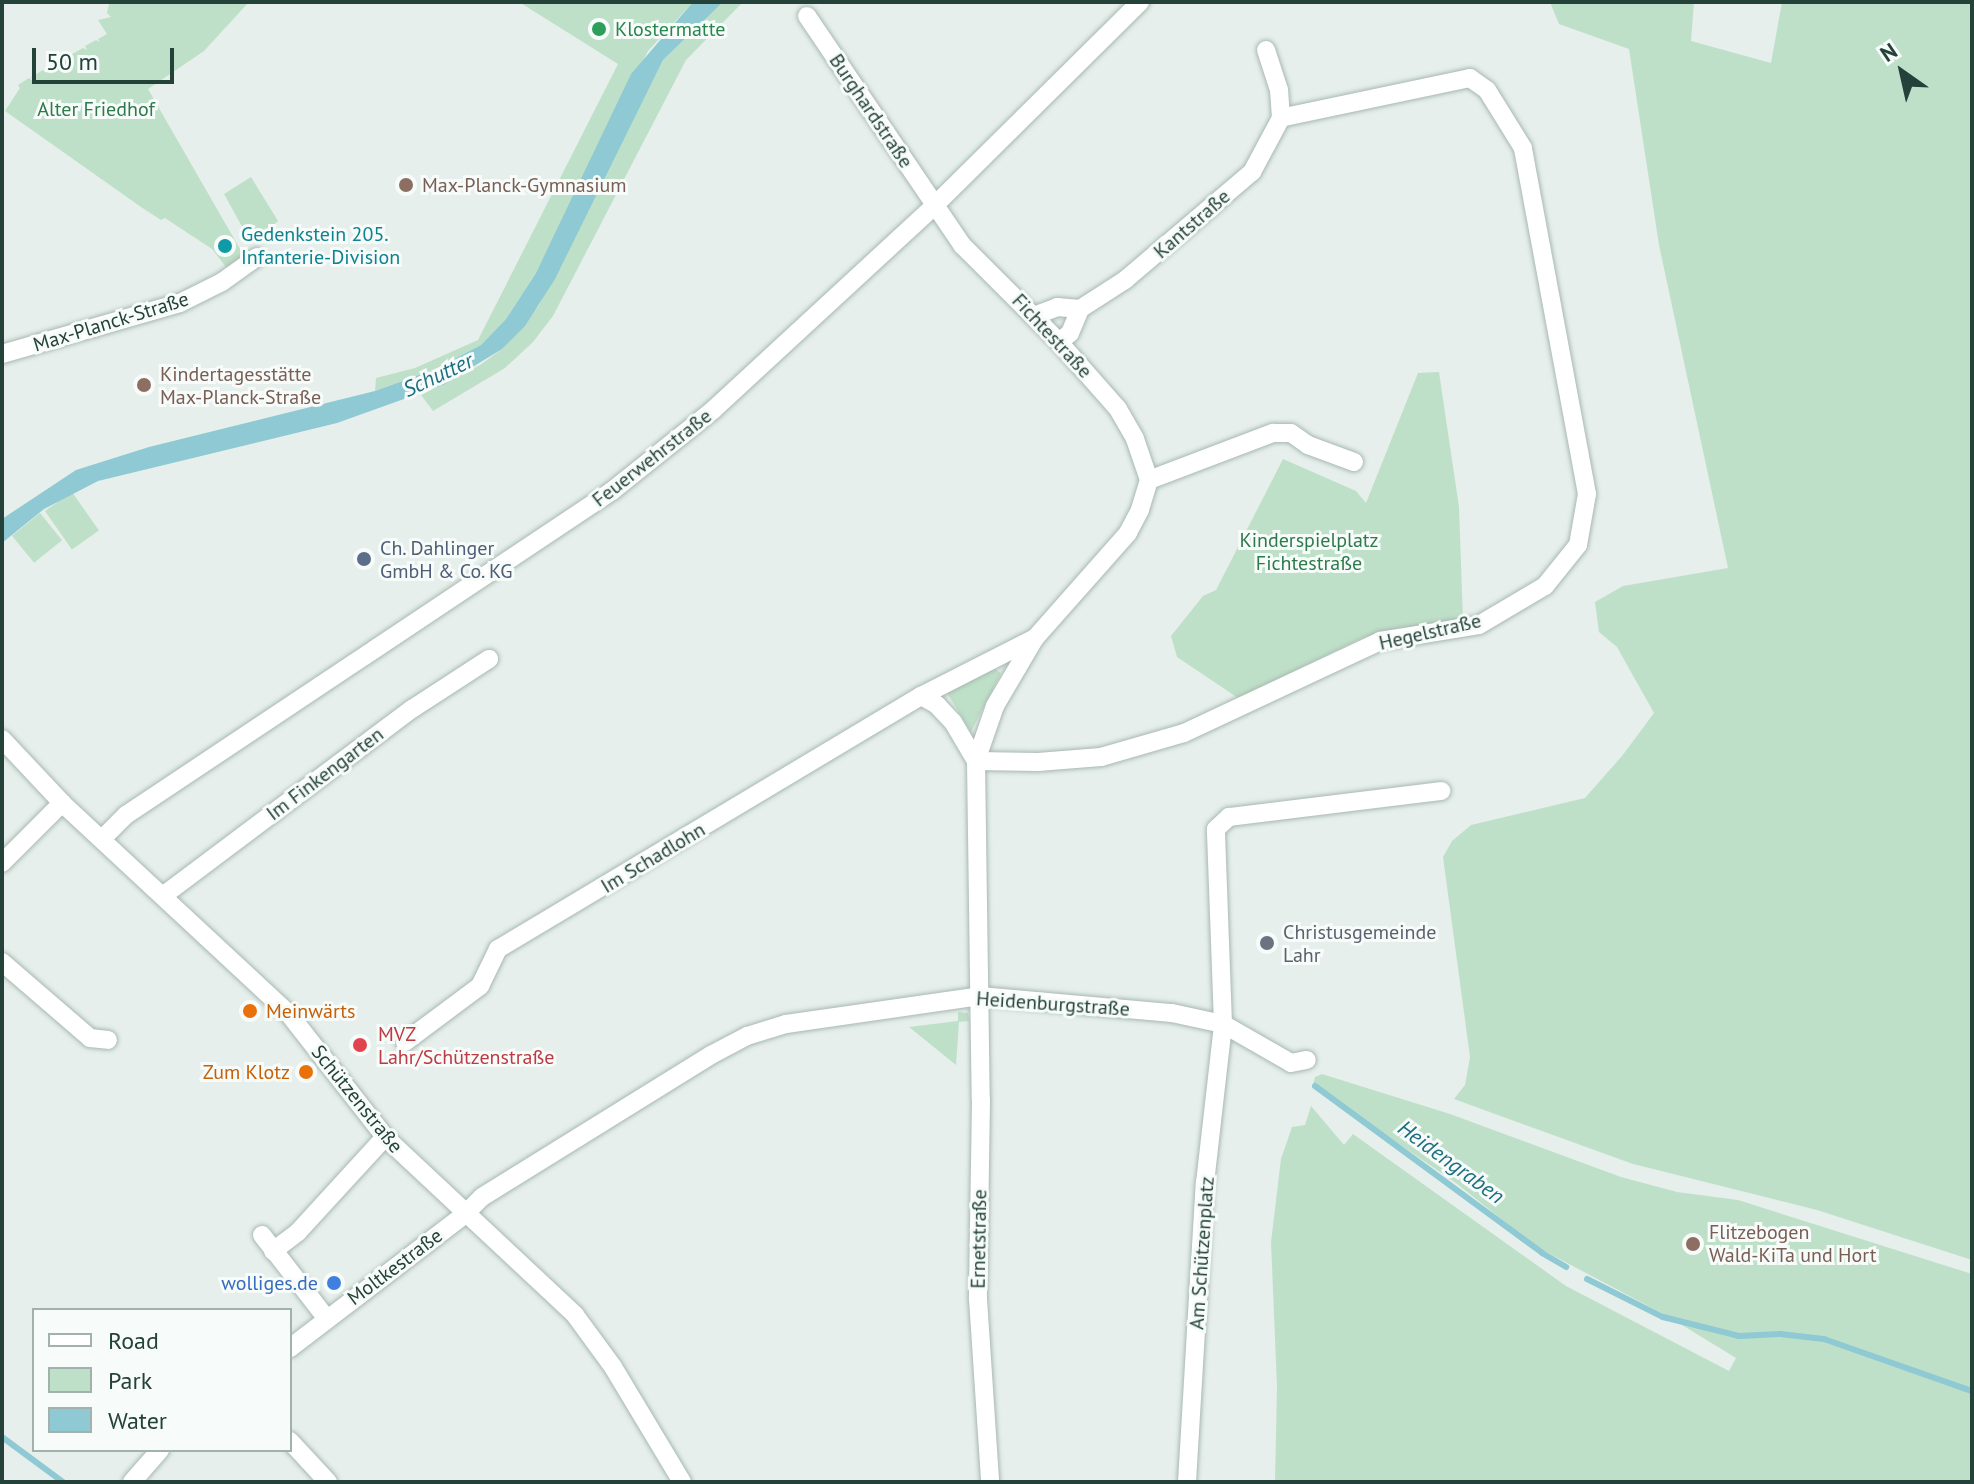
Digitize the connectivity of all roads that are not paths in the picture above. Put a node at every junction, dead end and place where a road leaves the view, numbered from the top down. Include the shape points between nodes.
1 (1140, 2) edge
2 (807, 16) dead end
3 (1266, 50) dead end
4 (1281, 118) junction
5 (934, 206) junction
6 (257, 257) dead end
7 (1080, 309) junction
8 (1034, 316) junction
9 (1059, 342) junction
10 (2, 354) edge
11 (1354, 462) dead end
12 (1149, 480) junction
13 (1035, 638) junction
14 (489, 659) dead end
15 (921, 696) junction
16 (2, 739) edge
17 (976, 761) junction
18 (1441, 791) dead end
19 (62, 803) junction
20 (103, 838) junction
21 (2, 863) edge
22 (164, 895) junction
23 (2, 962) edge
24 (980, 996) junction
25 (1223, 1024) junction
26 (108, 1040) dead end
27 (405, 1042) dead end
28 (1299, 1062) dead end
29 (385, 1137) junction
30 (464, 1215) junction
31 (262, 1235) dead end
32 (273, 1251) junction
33 (327, 1319) junction
34 (292, 1346) edge
35 (292, 1443) edge
36 (158, 1452) edge
37 (132, 1482) edge
38 (328, 1482) edge
39 (682, 1482) edge
40 (990, 1482) edge
41 (1187, 1482) edge

1 - 5 street, Feuerwehrstraße
2 - 5 street, Burghardstraße
3 - 4 street via 1279,90
4 - 7 street, Kantstraße via 1252,172 1125,280
4 - 17 street, Hegelstraße via 1470,78 1487,90 1523,148 1587,494 1578,545 1545,586 1479,625 1380,641 1184,733 1101,757
5 - 8 street, Fichtestraße via 962,245
5 - 20 street, Feuerwehrstraße via 713,410 612,491 126,815
6 - 10 street, Max-Planck-Straße via 180,303
7 - 8 street, Kantstraße via 1057,307
7 - 9 street, Kantstraße via 1070,333
8 - 9 street, Fichtestraße
9 - 12 street, Fichtestraße via 1118,409
11 - 12 street via 1291,433 1273,433
12 - 13 street via 1128,533
13 - 15 street
13 - 17 street via 995,706
14 - 22 street, Im Finkengarten via 412,709
15 - 17 street via 953,722
15 - 27 street, Im Schadlohn via 498,949 480,986
16 - 19 street, Schützenstraße
17 - 24 street
18 - 25 street via 1229,817 1216,829
19 - 20 street, Schützenstraße
19 - 21 street
20 - 22 street, Schützenstraße
22 - 29 street, Schützenstraße via 289,1014
23 - 26 street via 90,1038
24 - 25 street, Heidenburgstraße via 1172,1013
24 - 30 street, Heidenburgstraße via 786,1024 747,1036 611,1114 482,1197
24 - 40 street, Ernetstraße via 978,1299
25 - 28 street, Heidenburgstraße
25 - 41 street, Am Schützenplatz via 1205,1183
29 - 30 street, Schützenstraße
29 - 32 street via 298,1232
30 - 33 street, Moltkestraße
30 - 39 street, Schützenstraße via 575,1315 605,1354
31 - 32 street, Moltkestraße
32 - 33 street, Moltkestraße
33 - 34 street, Moltkestraße
35 - 38 street
36 - 37 street

